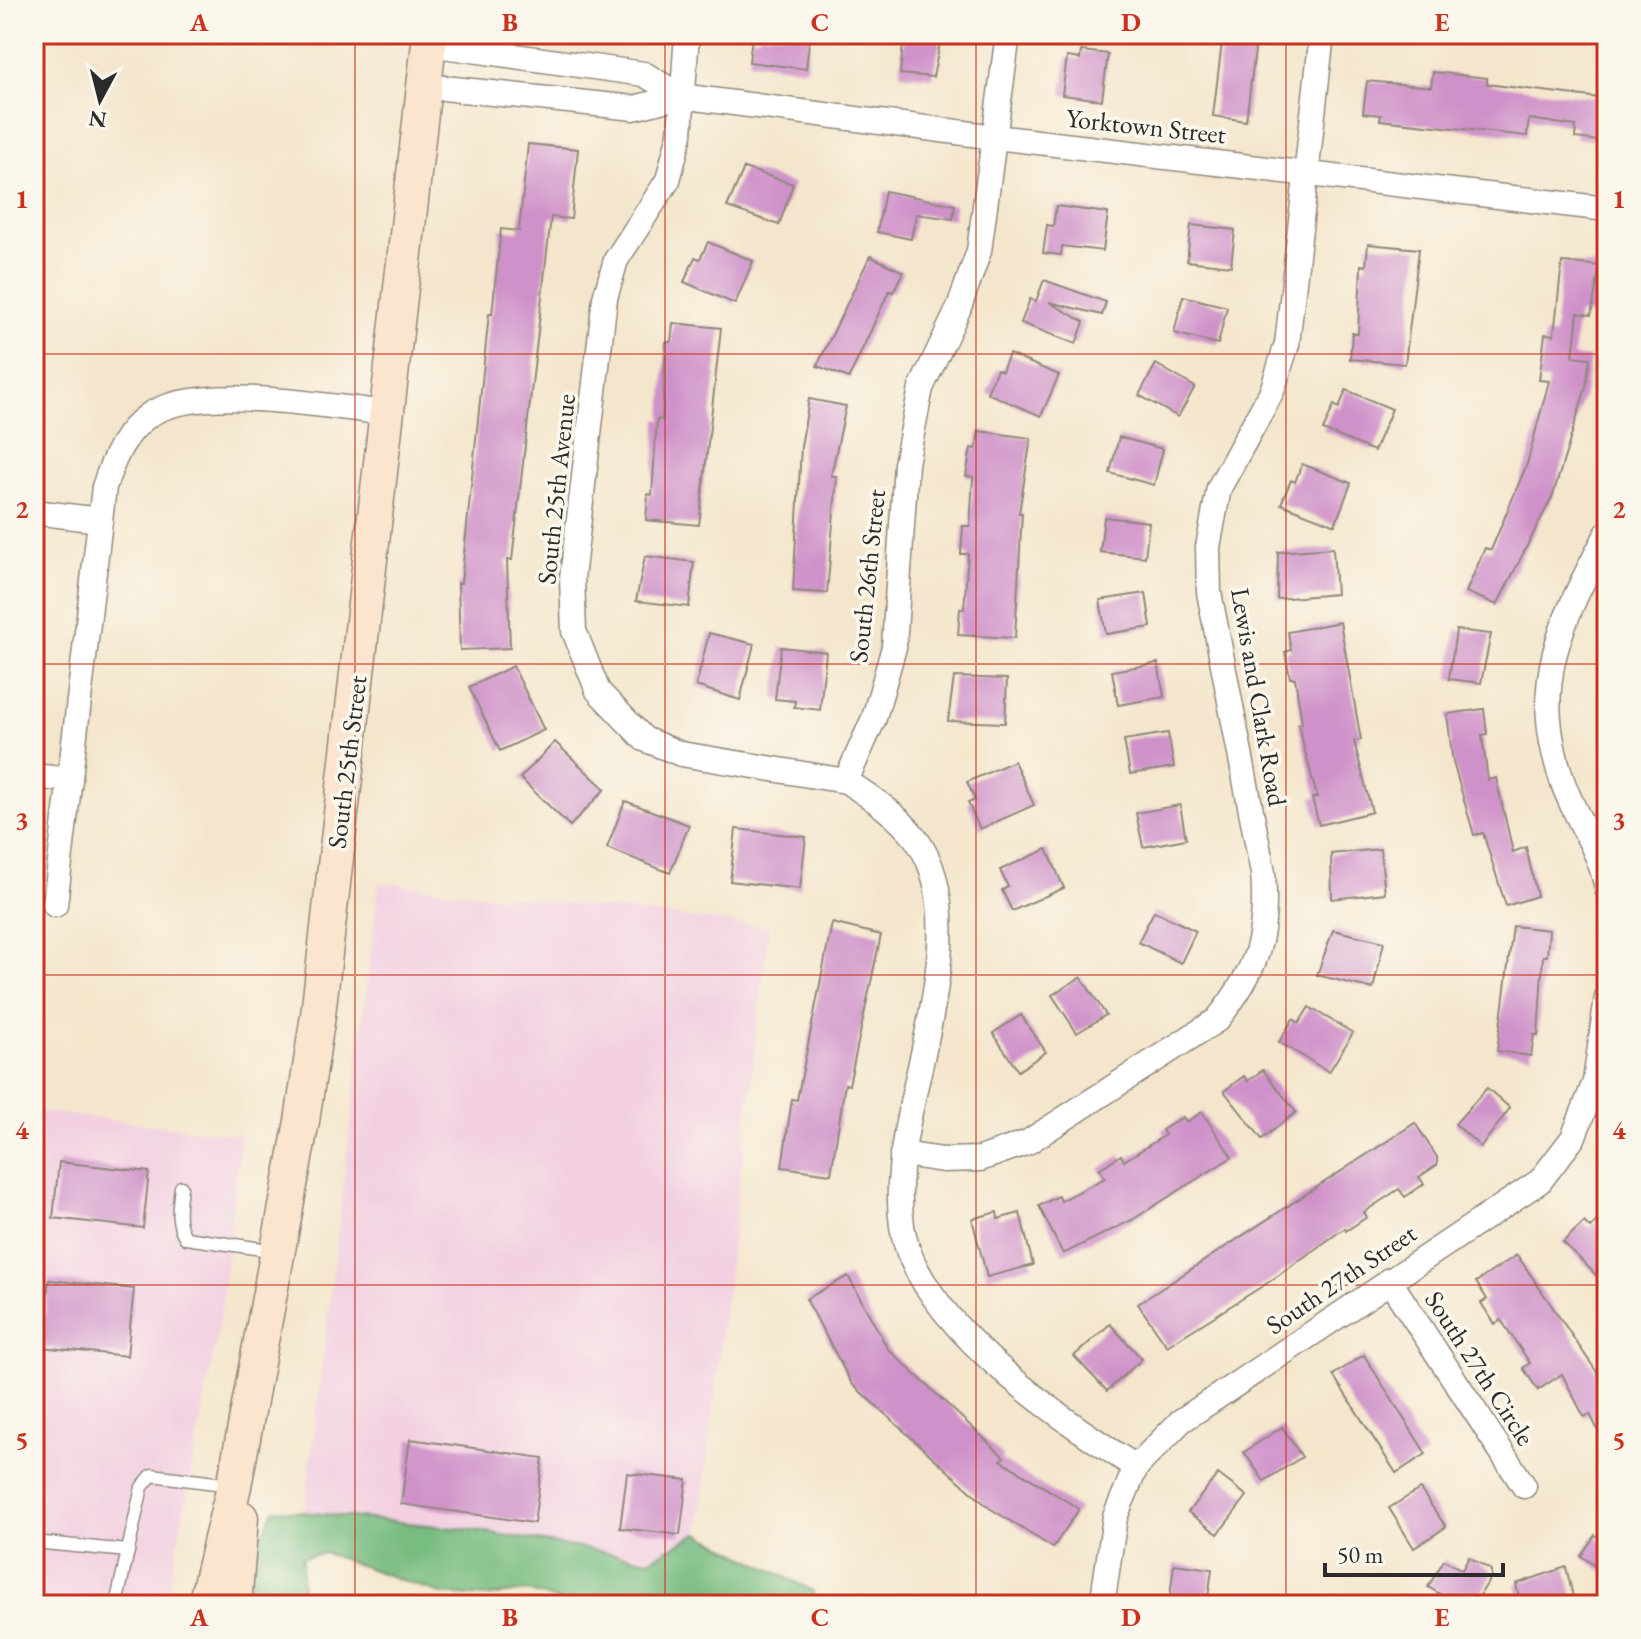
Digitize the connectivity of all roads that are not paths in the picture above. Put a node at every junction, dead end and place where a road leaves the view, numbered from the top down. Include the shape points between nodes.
1 (687, 34) edge
2 (1008, 34) edge
3 (1322, 34) edge
4 (430, 39) edge
5 (425, 86) junction
6 (680, 96) junction
7 (995, 137) junction
8 (1306, 172) junction
9 (1607, 209) edge
10 (388, 413) junction
11 (34, 512) edge
12 (100, 520) junction
13 (1607, 534) edge
14 (34, 776) edge
15 (70, 780) junction
16 (846, 781) junction
17 (1607, 889) edge
18 (55, 905) dead end
19 (1607, 997) edge
20 (902, 1154) junction
21 (181, 1187) dead end
22 (279, 1251) junction
23 (1389, 1280) junction
24 (1136, 1467) junction
25 (234, 1486) junction
26 (1524, 1486) dead end
27 (34, 1542) edge
28 (128, 1551) junction
29 (116, 1605) edge
30 (205, 1605) edge
31 (234, 1605) edge
32 (1102, 1605) edge

1 - 6 street, South 25th Avenue
2 - 7 street, South 26th Street
3 - 8 street, Lewis and Clark Road
4 - 5 street, South 25th Street
4 - 6 street, Yorktown Street via 644,74
5 - 6 street, Yorktown Street via 634,108
5 - 10 street, South 25th Street
6 - 7 street, Yorktown Street
6 - 16 street, South 25th Avenue via 680,134 668,180 616,260 605,298 572,578 574,631 598,691 644,739 694,757
7 - 8 street, Yorktown Street
7 - 16 street, South 26th Street via 979,251 921,388 909,449 894,647 874,718
8 - 9 street, Yorktown Street
8 - 20 street, Lewis and Clark Road via 1287,344 1272,391 1219,488 1208,547 1212,605 1263,873 1266,915 1257,961 1217,1020 1028,1142 980,1159
10 - 12 street via 212,398 150,414 114,457
10 - 22 street, South 25th Street via 318,1015
11 - 12 street
12 - 15 street
13 - 17 street via 1569,607 1547,676 1550,737 1564,785 1602,862
14 - 15 street
15 - 18 street
16 - 20 street via 917,840 939,896 938,971
19 - 23 street, South 27th Street via 1595,1082 1573,1138 1540,1181
20 - 24 street via 899,1196 909,1252 929,1289 968,1336 1031,1395
21 - 22 lane via 178,1214 186,1238
22 - 25 street, South 25th Street
23 - 24 street, South 27th Street via 1181,1421
23 - 26 street, South 27th Circle
24 - 32 street, South 27th Street via 1115,1517
25 - 28 lane via 152,1475 142,1487
25 - 30 street, South 25th Street
25 - 31 street, South 25th Street via 241,1539
27 - 28 lane
28 - 29 lane

